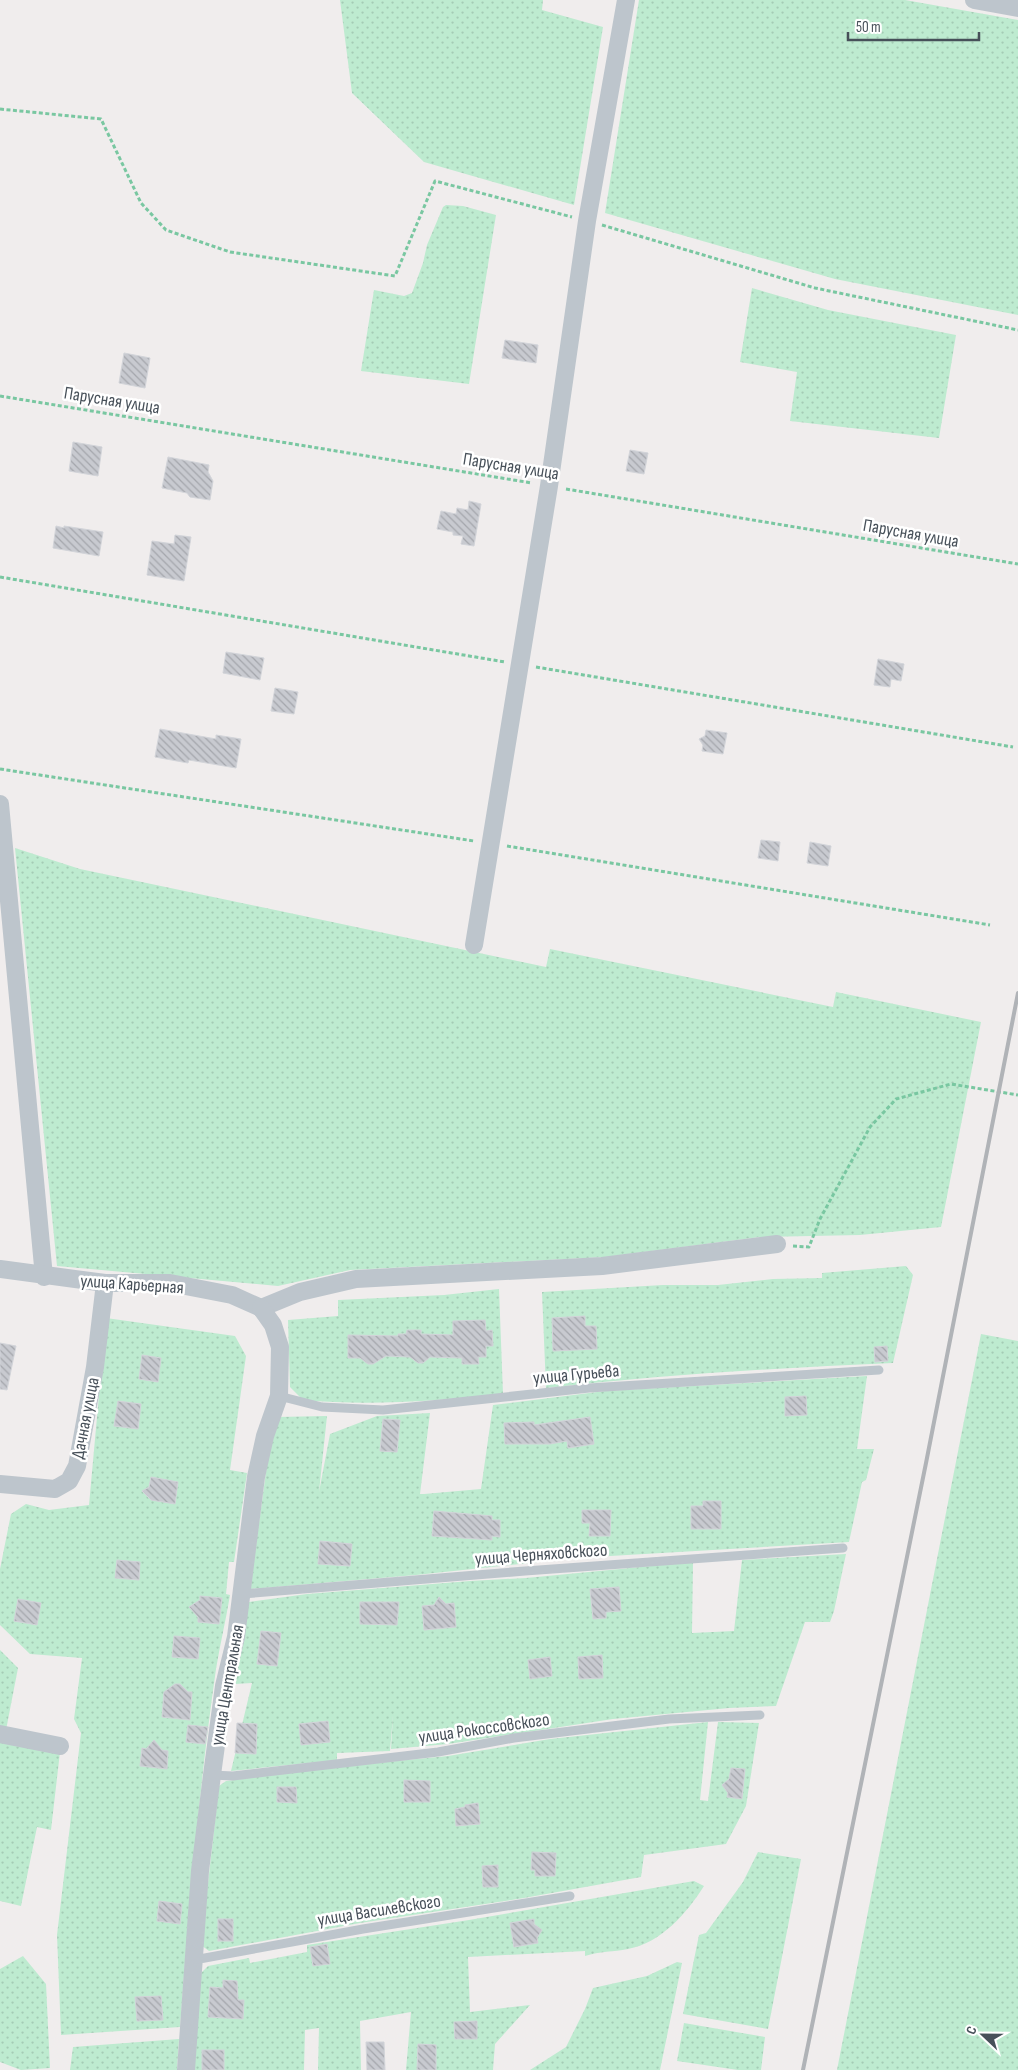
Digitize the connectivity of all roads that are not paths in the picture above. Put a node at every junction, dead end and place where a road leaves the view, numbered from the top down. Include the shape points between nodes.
1 (626, 0) edge
2 (974, 0) edge
3 (1018, 8) edge
4 (0, 804) edge
5 (474, 945) dead end
6 (777, 1244) road end
7 (0, 1269) edge
8 (44, 1276) junction
9 (105, 1284) junction
10 (261, 1308) junction
11 (879, 1370) dead end
12 (279, 1396) junction
13 (0, 1484) edge
14 (843, 1548) dead end
15 (242, 1594) junction
16 (760, 1715) dead end
17 (0, 1734) edge
18 (60, 1746) dead end
19 (212, 1775) junction
20 (570, 1896) dead end
21 (194, 1960) junction
22 (186, 2070) edge

1 - 5 street via 587,221 549,486
2 - 3 street
4 - 8 street
6 - 10 street via 602,1266 356,1279 300,1292
7 - 8 street, улица Карьерная
8 - 9 street, улица Карьерная
9 - 10 street, улица Карьерная via 170,1283 232,1296
9 - 13 street, Дачная улица via 95,1367 73,1474 69,1481 55,1489
10 - 12 street, улица Центральная via 273,1325 280,1347
11 - 12 lane, улица Гурьева via 590,1388 384,1410 322,1407
12 - 15 street, улица Центральная via 265,1436 256,1477
14 - 15 lane, улица Черняховского
15 - 19 street, улица Центральная via 224,1686
16 - 19 lane, улица Рокоссовского via 669,1719 514,1738 438,1752 233,1776
17 - 18 street
19 - 21 street, улица Центральная via 200,1870
20 - 21 lane, улица Василевского
21 - 22 street, улица Центральная

